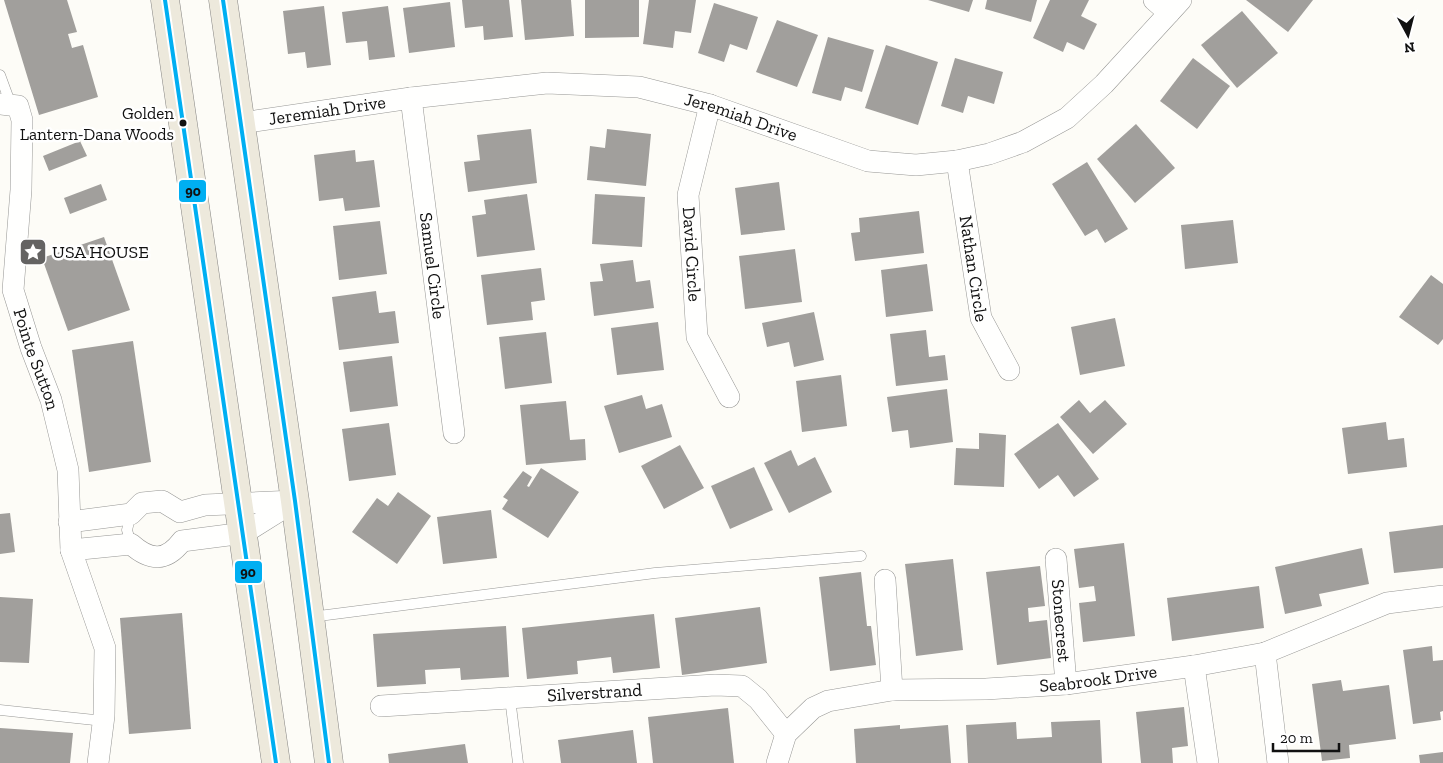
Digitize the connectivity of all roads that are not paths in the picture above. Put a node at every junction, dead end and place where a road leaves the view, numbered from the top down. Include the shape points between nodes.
1 (164, 0) edge
2 (223, 0) edge
3 (1168, 4) edge
4 (0, 75) edge
5 (411, 98) junction
6 (10, 105) edge
7 (710, 105) junction
8 (242, 123) junction
9 (957, 160) junction
10 (1009, 370) dead end
11 (729, 397) dead end
12 (454, 433) dead end
13 (295, 501) junction
14 (239, 502) junction
15 (132, 514) junction
16 (69, 522) junction
17 (244, 533) junction
18 (132, 544) junction
19 (71, 550) junction
20 (861, 556) dead end
21 (1056, 559) dead end
22 (885, 580) dead end
23 (1443, 596) edge
24 (310, 617) junction
25 (1265, 653) junction
26 (1194, 666) junction
27 (1066, 684) junction
28 (892, 690) junction
29 (510, 698) junction
30 (381, 706) dead end
31 (0, 710) edge
32 (104, 721) junction
33 (786, 734) junction
34 (98, 763) edge
35 (276, 763) edge
36 (329, 763) edge
37 (518, 763) edge
38 (777, 763) edge
39 (1208, 763) edge
40 (1278, 763) edge

1 - 14 main road
2 - 8 main road
3 - 9 street, Jeremiah Drive via 1104,84 1067,118 1023,142 989,154
4 - 6 lane
5 - 7 street, Jeremiah Drive via 547,83 639,87
5 - 8 street, Jeremiah Drive
5 - 12 street, Samuel Circle
6 - 16 street, Pointe Sutton via 22,120 21,190 13,290 50,400 68,470
7 - 9 street, Jeremiah Drive via 868,161 916,164
7 - 11 street, David Circle via 688,195 697,337
8 - 13 main road
9 - 10 street, Nathan Circle via 981,318
13 - 14 street
13 - 17 street
13 - 24 main road
14 - 15 street via 205,505 180,512 162,500 142,503
14 - 17 main road
15 - 16 street
15 - 18 lane via 127,530
16 - 19 street, Pointe Sutton
17 - 18 street via 182,541 174,551 160,557 143,554
17 - 35 main road
18 - 19 street
19 - 32 street, Pointe Sutton via 105,648
20 - 24 lane via 655,573
21 - 27 street, Stonecrest
22 - 28 street
23 - 25 street, Seabrook Drive via 1387,603
24 - 36 main road
25 - 26 street, Seabrook Drive
25 - 40 street
26 - 27 street, Seabrook Drive
26 - 39 street
27 - 28 street, Seabrook Drive
28 - 33 street, Seabrook Drive via 828,700 813,708
29 - 30 street, Silverstrand
29 - 33 street, Silverstrand via 742,686 758,699
29 - 37 lane
31 - 32 lane
32 - 34 street, Pointe Sutton
33 - 38 street, Seabrook Drive

